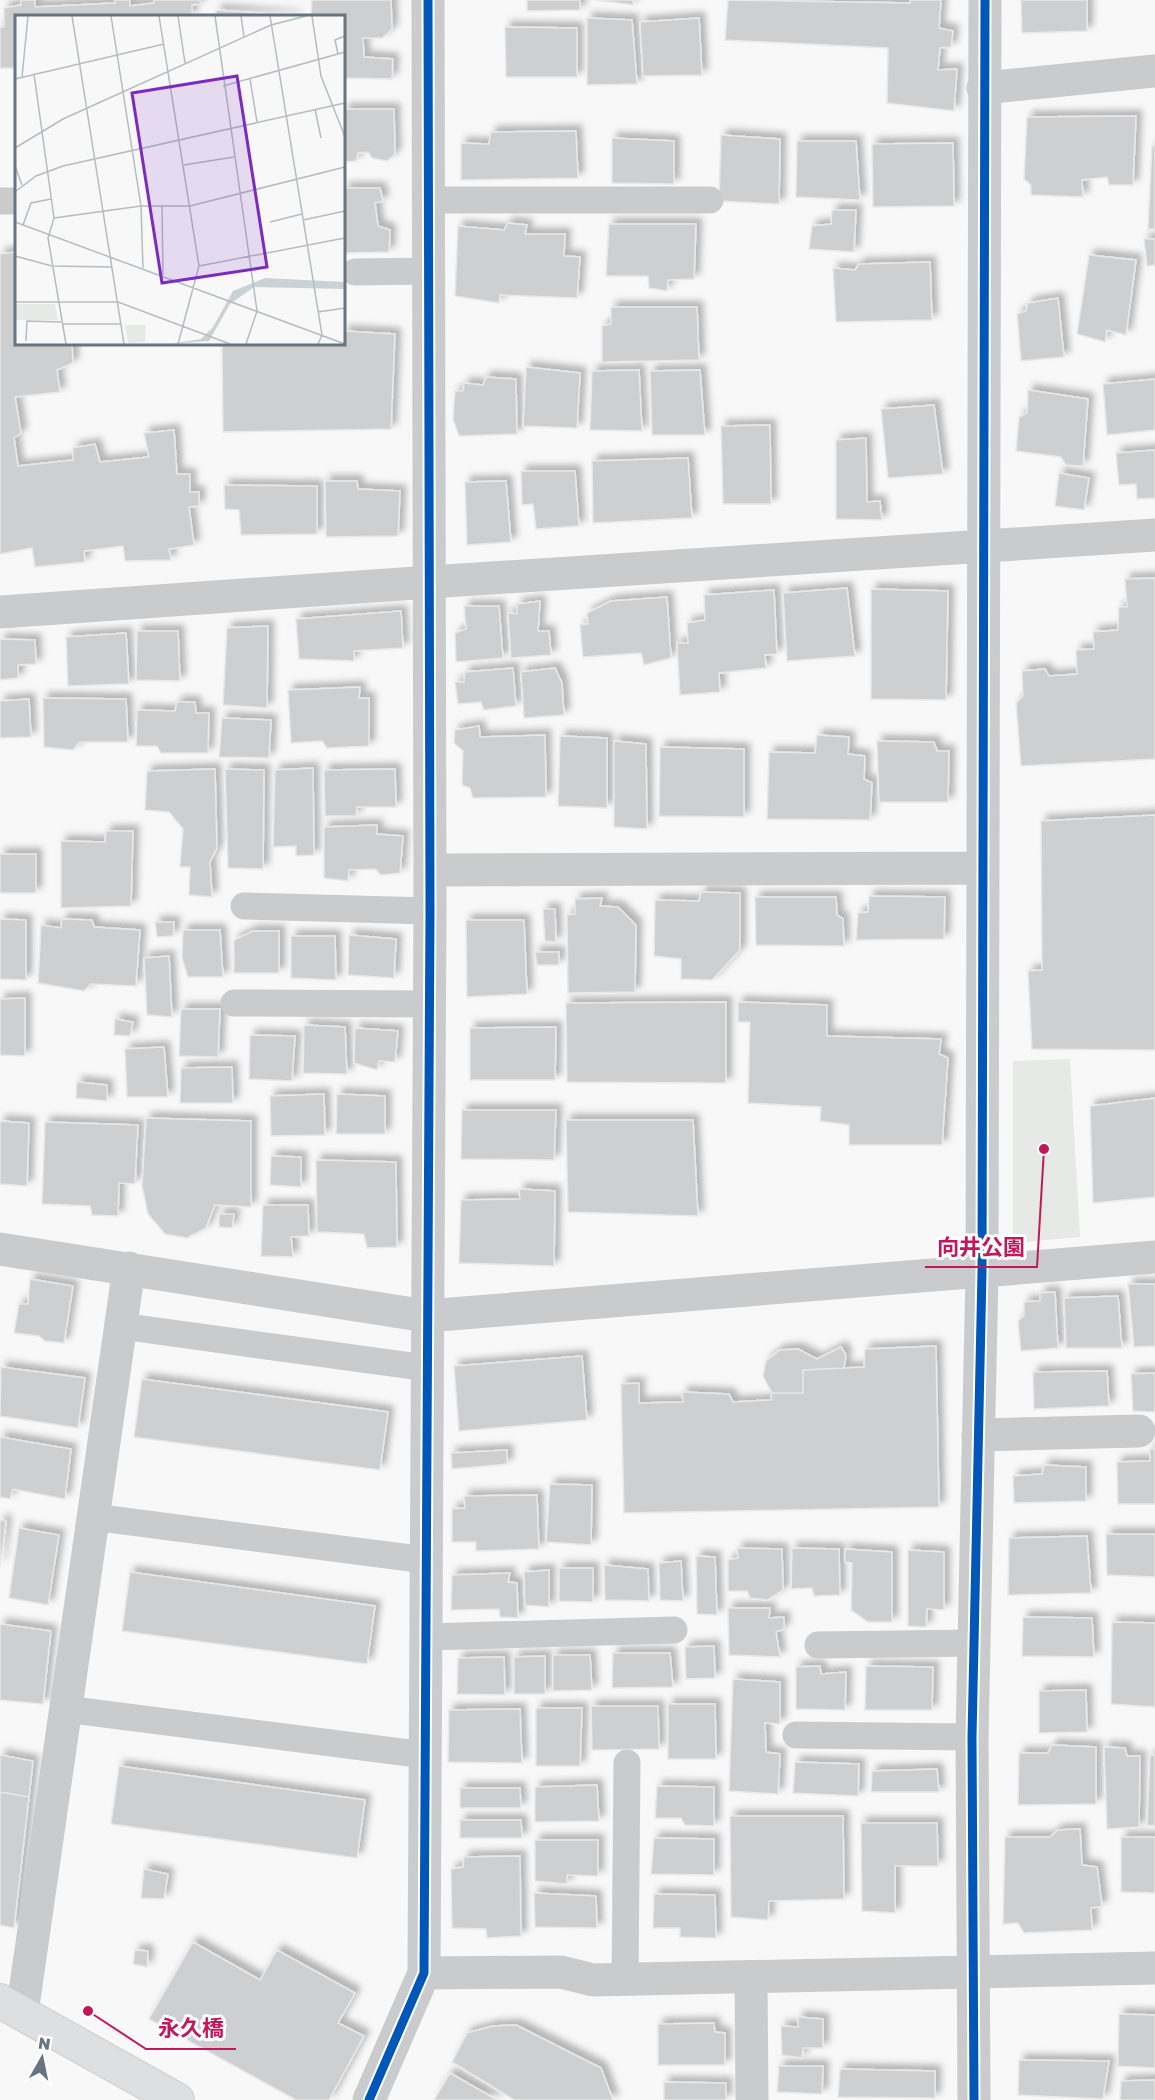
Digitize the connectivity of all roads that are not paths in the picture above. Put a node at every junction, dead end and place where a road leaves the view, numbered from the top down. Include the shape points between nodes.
1 (428, 0) edge
2 (985, 0) edge
3 (1155, 71) edge
4 (983, 88) junction
5 (429, 200) junction
6 (710, 200) dead end
7 (355, 272) dead end
8 (430, 272) junction
9 (1155, 535) edge
10 (984, 545) junction
11 (430, 582) junction
12 (0, 612) edge
13 (983, 868) junction
14 (430, 870) junction
15 (244, 906) dead end
16 (430, 911) junction
17 (234, 1003) dead end
18 (429, 1004) junction
19 (0, 1249) edge
20 (1155, 1257) edge
21 (129, 1268) junction
22 (982, 1272) junction
23 (426, 1317) junction
24 (121, 1326) junction
25 (427, 1368) junction
26 (1139, 1431) dead end
27 (978, 1435) junction
28 (93, 1517) junction
29 (426, 1560) junction
30 (674, 1630) dead end
31 (426, 1637) junction
32 (974, 1643) junction
33 (818, 1645) dead end
34 (65, 1709) junction
35 (796, 1735) dead end
36 (972, 1737) junction
37 (424, 1755) junction
38 (627, 1763) dead end
39 (1155, 1968) edge
40 (424, 1972) junction
41 (974, 1973) junction
42 (751, 1978) junction
43 (626, 1980) junction
44 (11, 2007) edge
45 (177, 2100) edge
46 (369, 2100) edge
47 (752, 2100) edge
48 (974, 2100) edge

1 - 5 street
2 - 4 street
3 - 4 street
4 - 10 street
5 - 6 lane
5 - 8 street
7 - 8 lane
8 - 11 street
9 - 10 street
10 - 11 street
10 - 13 street
11 - 12 street
11 - 14 street
13 - 14 street
13 - 22 street
14 - 16 street
15 - 16 lane
16 - 18 street
17 - 18 lane
18 - 23 street
19 - 21 street
20 - 22 street
21 - 23 street
21 - 24 street
22 - 23 street
22 - 27 street
23 - 25 street
24 - 25 lane
24 - 28 street
25 - 29 street
26 - 27 street
27 - 32 street
28 - 29 lane
28 - 34 street
29 - 31 street
30 - 31 lane
31 - 37 street
32 - 33 lane
32 - 36 street
34 - 37 lane
34 - 44 street
35 - 36 lane
36 - 41 street
37 - 40 street
38 - 43 lane
39 - 41 street
40 - 43 street via 561,1972 592,1980
40 - 46 street
41 - 42 street
41 - 48 street
42 - 43 street
42 - 47 street
44 - 45 main road

